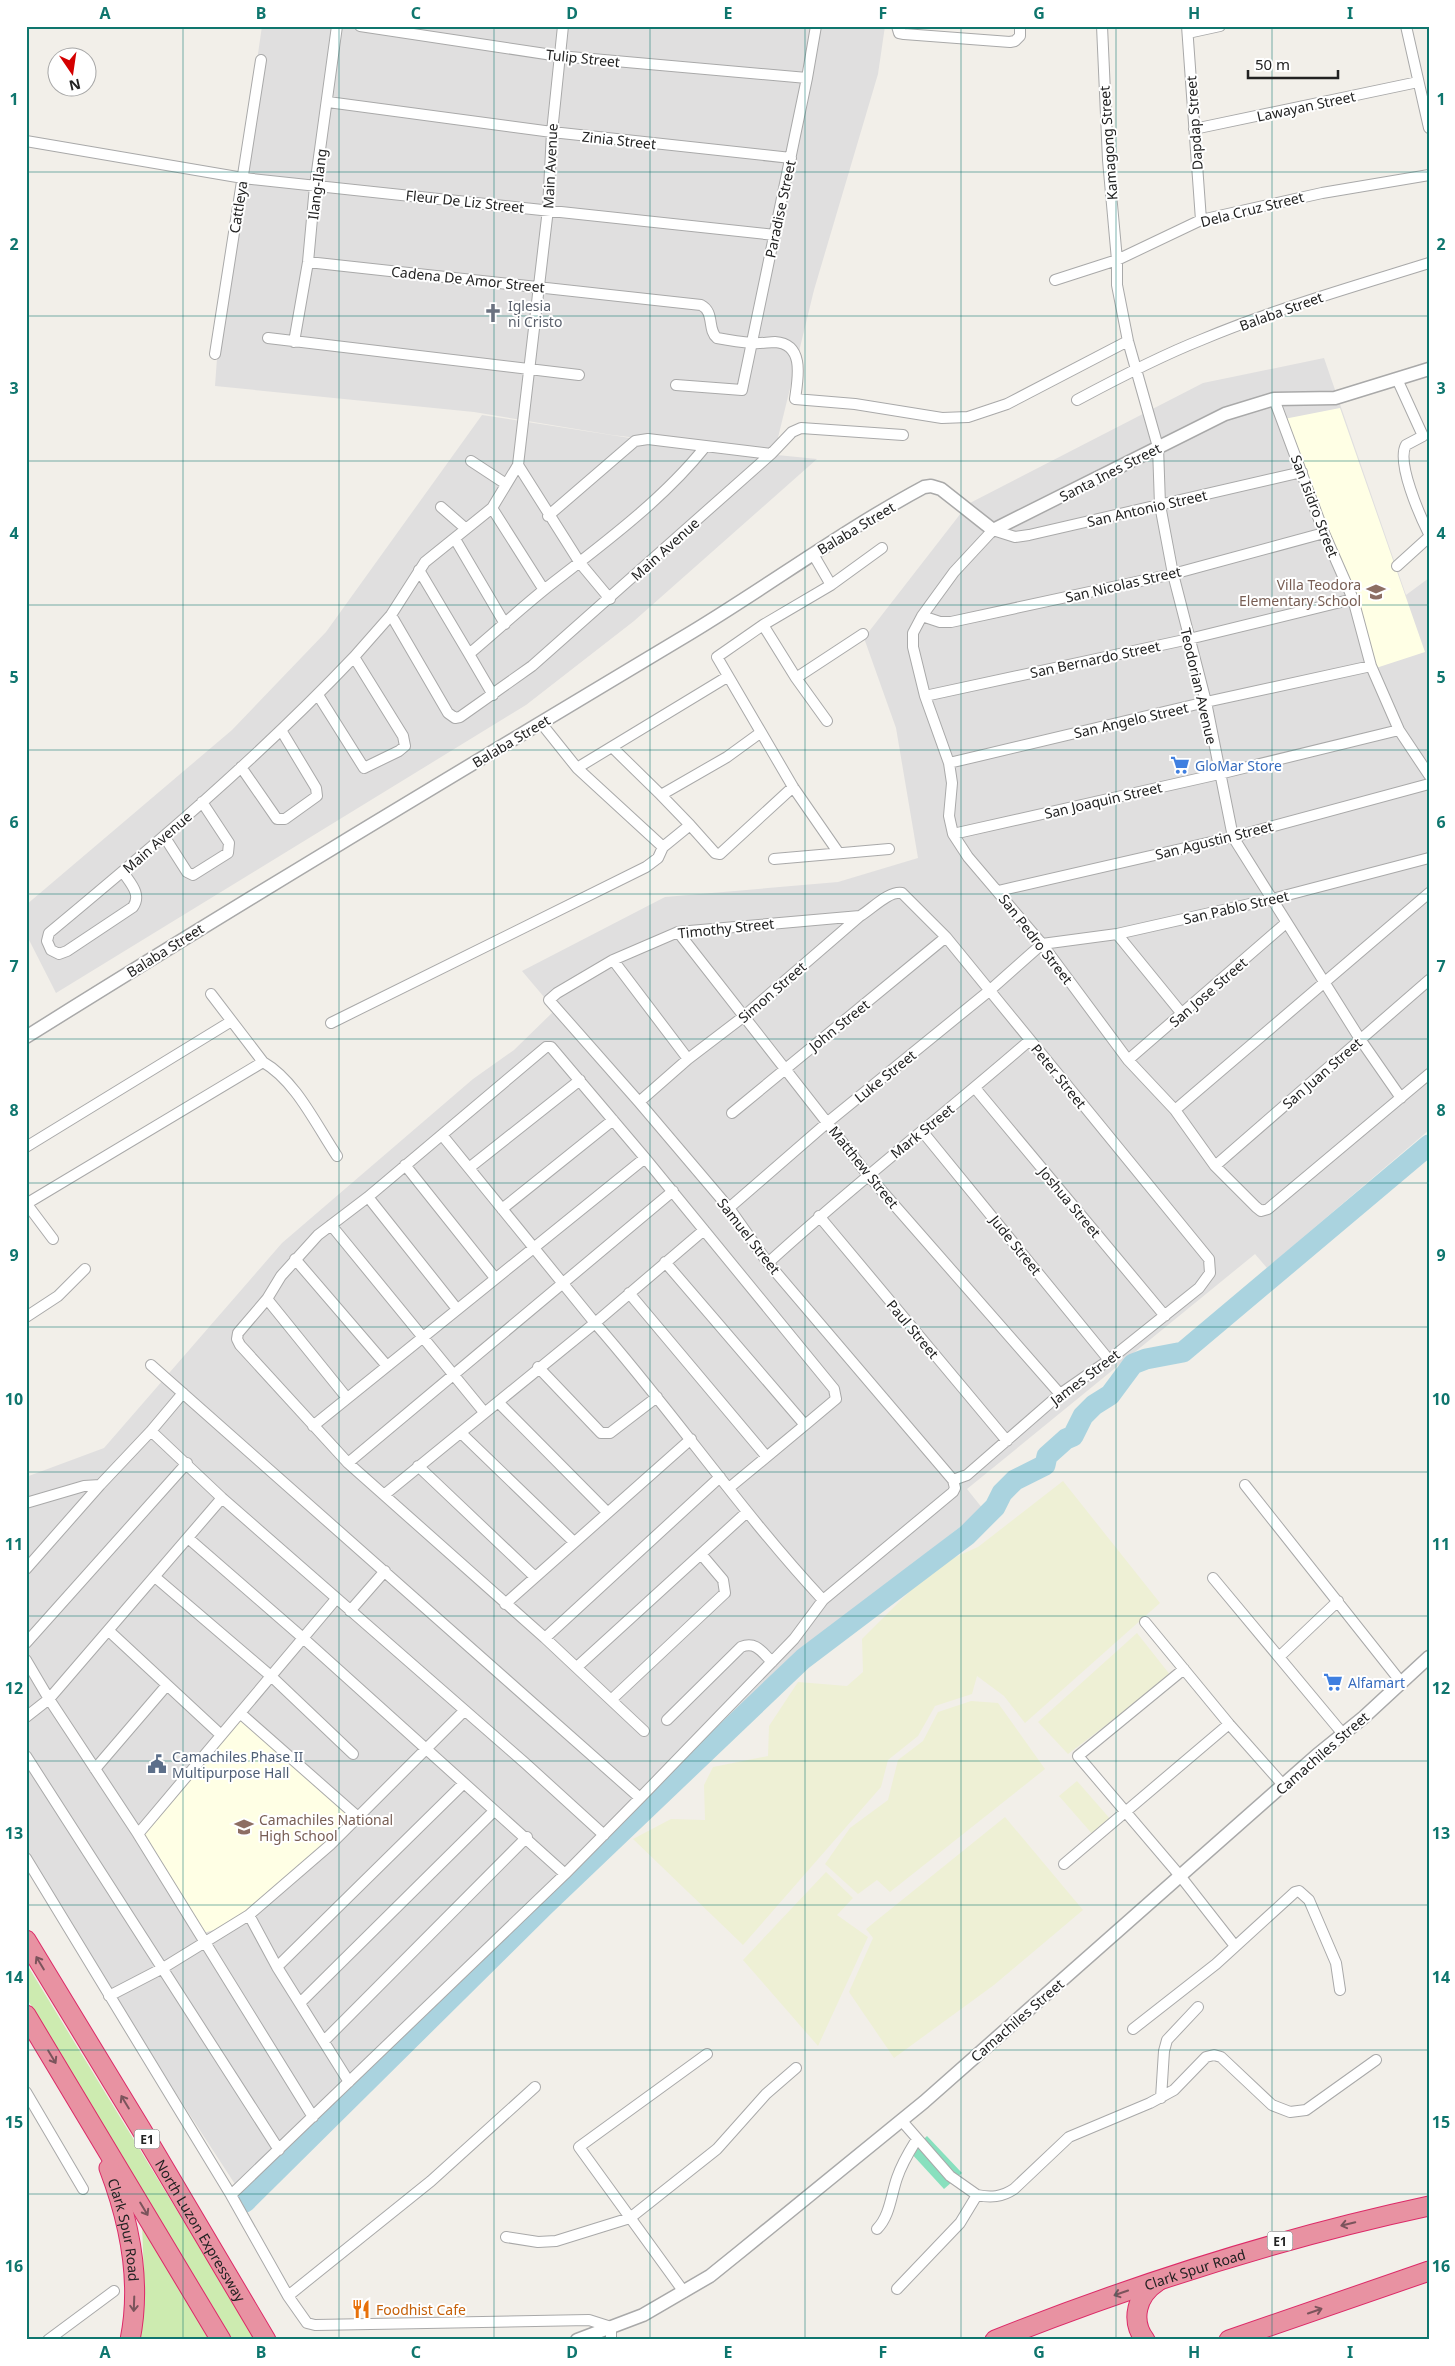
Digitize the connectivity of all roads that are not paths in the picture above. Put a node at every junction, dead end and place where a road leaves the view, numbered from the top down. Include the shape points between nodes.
1 (338, 26) edge
2 (360, 26) edge
3 (563, 26) edge
4 (816, 26) edge
5 (897, 26) edge
6 (1102, 26) edge
7 (1220, 26) edge
8 (1406, 26) edge
9 (1187, 30) edge
10 (1020, 31) edge
11 (559, 56) junction
12 (261, 60) dead end
13 (807, 78) junction
14 (1418, 82) junction
15 (328, 102) junction
16 (1429, 128) edge
17 (1194, 129) junction
18 (552, 132) junction
19 (26, 141) edge
20 (791, 158) junction
21 (1429, 175) edge
22 (243, 178) junction
23 (315, 186) junction
24 (548, 209) junction
25 (1201, 220) junction
26 (775, 235) junction
27 (1117, 260) junction
28 (308, 262) junction
29 (1429, 263) edge
30 (1056, 280) dead end
31 (538, 286) junction
32 (268, 338) dead end
33 (1128, 341) junction
34 (294, 342) junction
35 (753, 343) junction
36 (215, 354) dead end
37 (528, 368) junction
38 (1136, 368) junction
39 (1429, 369) edge
40 (579, 374) dead end
41 (1397, 379) junction
42 (676, 385) dead end
43 (1274, 399) junction
44 (1077, 400) dead end
45 (1426, 435) edge
46 (903, 436) dead end
47 (704, 447) junction
48 (1158, 447) junction
49 (771, 454) junction
50 (471, 461) dead end
51 (518, 465) junction
52 (1302, 472) junction
53 (506, 484) junction
54 (1160, 505) junction
55 (441, 506) dead end
56 (492, 508) junction
57 (548, 516) junction
58 (465, 528) junction
59 (993, 530) junction
60 (1324, 533) junction
61 (1429, 535) edge
62 (455, 539) junction
63 (882, 548) dead end
64 (813, 554) junction
65 (580, 564) junction
66 (1397, 566) dead end
67 (419, 570) junction
68 (1173, 574) junction
69 (831, 584) junction
70 (544, 590) junction
71 (610, 599) junction
72 (1353, 599) junction
73 (390, 615) junction
74 (922, 616) junction
75 (505, 624) junction
76 (763, 624) junction
77 (863, 634) dead end
78 (1189, 639) junction
79 (470, 654) junction
80 (354, 657) junction
81 (1371, 666) junction
82 (727, 677) junction
83 (796, 678) junction
84 (318, 695) junction
85 (493, 695) junction
86 (925, 696) junction
87 (1206, 702) junction
88 (827, 721) dead end
89 (541, 723) junction
90 (281, 730) junction
91 (1399, 730) junction
92 (760, 733) junction
93 (612, 747) junction
94 (949, 763) junction
95 (241, 767) junction
96 (577, 768) junction
97 (1219, 774) junction
98 (1429, 775) edge
99 (1429, 784) edge
100 (792, 787) junction
101 (661, 795) junction
102 (202, 802) junction
103 (690, 825) junction
104 (953, 834) junction
105 (164, 836) junction
106 (1233, 837) junction
107 (663, 847) junction
108 (889, 849) dead end
109 (838, 852) junction
110 (1429, 858) edge
111 (774, 859) dead end
112 (123, 872) junction
113 (998, 891) junction
114 (1429, 893) edge
115 (906, 895) joint
116 (1272, 899) junction
117 (860, 916) junction
118 (1286, 923) junction
119 (678, 932) junction
120 (1117, 934) junction
121 (946, 937) junction
122 (1042, 944) junction
123 (613, 960) junction
124 (1429, 980) edge
125 (1325, 981) junction
126 (989, 991) junction
127 (212, 994) dead end
128 (549, 1000) joint
129 (1183, 1014) junction
130 (743, 1017) junction
131 (230, 1022) junction
132 (331, 1023) dead end
133 (26, 1036) edge
134 (1360, 1039) junction
135 (1030, 1040) junction
136 (688, 1060) junction
137 (1128, 1060) junction
138 (262, 1062) junction
139 (786, 1068) junction
140 (1429, 1074) edge
141 (580, 1080) junction
142 (975, 1088) junction
143 (1401, 1098) junction
144 (639, 1102) junction
145 (1175, 1110) junction
146 (732, 1113) dead end
147 (613, 1120) junction
148 (828, 1122) junction
149 (922, 1131) junction
150 (442, 1135) junction
151 (26, 1147) edge
152 (337, 1156) dead end
153 (645, 1158) junction
154 (405, 1165) junction
155 (1215, 1166) junction
156 (469, 1168) junction
157 (868, 1175) junction
158 (672, 1191) junction
159 (368, 1196) junction
160 (26, 1204) edge
161 (729, 1208) junction
162 (502, 1209) junction
163 (819, 1216) junction
164 (331, 1225) junction
165 (704, 1230) junction
166 (54, 1240) dead end
167 (534, 1248) junction
168 (295, 1259) junction
169 (1209, 1259) joint
170 (666, 1262) junction
171 (768, 1263) junction
172 (85, 1269) dead end
173 (495, 1278) junction
174 (563, 1284) junction
175 (629, 1293) junction
176 (267, 1299) junction
177 (457, 1309) junction
178 (1165, 1316) junction
179 (26, 1317) edge
180 (595, 1323) junction
181 (422, 1337) junction
182 (1109, 1360) junction
183 (152, 1365) dead end
184 (387, 1366) junction
185 (538, 1367) junction
186 (453, 1373) junction
187 (182, 1393) junction
188 (1060, 1394) junction
189 (657, 1397) junction
190 (347, 1398) junction
191 (498, 1402) junction
192 (484, 1412) junction
193 (805, 1424) junction
194 (313, 1426) junction
195 (151, 1431) junction
196 (461, 1433) junction
197 (691, 1439) junction
198 (1007, 1441) junction
199 (766, 1456) junction
200 (187, 1463) junction
201 (348, 1463) junction
202 (418, 1466) junction
203 (720, 1477) junction
204 (949, 1477) junction
205 (100, 1485) junction
206 (1245, 1485) dead end
207 (729, 1488) junction
208 (384, 1495) junction
209 (222, 1498) junction
210 (26, 1503) edge
211 (607, 1512) junction
212 (747, 1512) junction
213 (188, 1538) junction
214 (574, 1542) junction
215 (701, 1554) junction
216 (26, 1569) edge
217 (385, 1571) junction
218 (535, 1577) junction
219 (155, 1578) junction
220 (1212, 1578) dead end
221 (336, 1599) junction
222 (823, 1600) junction
223 (1338, 1601) junction
224 (505, 1604) junction
225 (350, 1611) junction
226 (1145, 1622) dead end
227 (109, 1631) junction
228 (303, 1638) junction
229 (545, 1638) junction
230 (26, 1642) edge
231 (1279, 1656) junction
232 (1429, 1657) edge
233 (26, 1660) edge
234 (772, 1662) junction
235 (577, 1667) junction
236 (1184, 1669) junction
237 (272, 1677) junction
238 (1401, 1682) junction
239 (167, 1685) junction
240 (49, 1700) junction
241 (611, 1700) junction
242 (464, 1711) junction
243 (240, 1713) junction
244 (26, 1717) edge
245 (666, 1720) dead end
246 (1229, 1724) junction
247 (644, 1731) dead end
248 (1343, 1734) junction
249 (221, 1735) junction
250 (427, 1750) junction
251 (353, 1754) dead end
252 (26, 1756) edge
253 (95, 1769) junction
254 (464, 1783) junction
255 (1284, 1786) junction
256 (640, 1798) junction
257 (494, 1811) junction
258 (1126, 1812) junction
259 (358, 1817) junction
260 (138, 1834) junction
261 (604, 1835) junction
262 (527, 1837) junction
263 (26, 1858) edge
264 (1064, 1864) dead end
265 (565, 1874) junction
266 (1181, 1877) junction
267 (249, 1916) junction
268 (26, 1940) edge
269 (204, 1942) junction
270 (1235, 1946) junction
271 (278, 1967) junction
272 (163, 1968) junction
273 (1340, 1990) dead end
274 (109, 1996) junction
275 (300, 2003) junction
276 (1198, 2007) dead end
277 (26, 2015) edge
278 (1133, 2029) dead end
279 (324, 2041) junction
280 (706, 2054) dead end
281 (1376, 2060) dead end
282 (796, 2068) dead end
283 (350, 2082) junction
284 (535, 2087) dead end
285 (26, 2092) edge
286 (1161, 2098) junction
287 (313, 2117) junction
288 (901, 2120) junction
289 (92, 2122) junction
290 (917, 2139) junction
291 (279, 2150) junction
292 (83, 2189) dead end
293 (231, 2195) junction
294 (977, 2195) junction
295 (1429, 2206) edge
296 (630, 2218) junction
297 (877, 2230) dead end
298 (506, 2237) dead end
299 (1429, 2271) edge
300 (1167, 2277) junction
301 (897, 2288) dead end
302 (114, 2291) dead end
303 (684, 2292) junction
304 (288, 2296) junction
305 (611, 2334) edge
306 (48, 2340) edge
307 (130, 2340) edge
308 (221, 2340) edge
309 (266, 2340) edge
310 (577, 2340) edge
311 (995, 2340) edge
312 (1146, 2340) edge
313 (1229, 2340) edge

1 - 15 street, Ilang-Ilang
2 - 11 street, Tulip Street
3 - 11 street, Main Avenue
4 - 13 street, Paradise Street
5 - 10 street via 904,34 1010,42 1016,41
6 - 27 street, Kamagong Street via 1108,160
7 - 9 street
8 - 14 street
9 - 17 street, Dapdap Street
11 - 13 street, Tulip Street
11 - 18 street, Main Avenue
12 - 22 street, Cattleya
13 - 20 street, Paradise Street
14 - 16 street
14 - 17 street, Lawayan Street
15 - 18 street, Zinia Street
15 - 23 street, Ilang-Ilang
17 - 25 street, Dapdap Street
18 - 20 street, Zinia Street
18 - 24 street, Main Avenue
19 - 22 street, Fleur De Liz Street
20 - 26 street, Paradise Street
21 - 25 street, Dela Cruz Street via 1322,192
22 - 23 street, Fleur De Liz Street
22 - 36 street, Cattleya
23 - 24 street, Fleur De Liz Street
23 - 28 street, Ilang-Ilang
24 - 26 street, Fleur De Liz Street
24 - 31 street, Main Avenue
25 - 27 street, Dela Cruz Street
26 - 35 street, Paradise Street
27 - 30 street, Dela Cruz Street
27 - 33 street, Teodorian Avenue via 1117,286
28 - 31 street, Cadena De Amor Street
28 - 34 street, Ilang-Ilang
29 - 38 street, Balaba Street via 1318,297 1201,339
31 - 35 street, Cadena De Amor Street via 701,305 706,307 713,335 717,338
31 - 37 street, Main Avenue
32 - 34 street
33 - 35 street via 1007,404 955,419 795,399 798,382 796,354 790,346 777,342
33 - 38 street, Teodorian Avenue
34 - 37 street
35 - 42 street, Paradise Street via 742,390
37 - 40 street
37 - 51 street, Main Avenue
38 - 44 street, Balaba Street
38 - 48 street, Teodorian Avenue
39 - 41 street, Santa Ines Street
41 - 43 street, Santa Ines Street via 1336,398
41 - 45 street
43 - 48 street, Santa Ines Street via 1225,414
43 - 52 street, San Isidro Street
45 - 61 street via 1406,445 1402,456
46 - 49 street, Main Avenue via 800,428
47 - 49 street
47 - 57 street via 648,439 635,441
47 - 65 street via 693,462
48 - 54 street, Teodorian Avenue
48 - 59 street, Santa Ines Street
49 - 71 street, Main Avenue
50 - 53 street
51 - 53 street, Main Avenue
51 - 57 street
52 - 54 street, San Antonio Street
52 - 60 street, San Isidro Street
53 - 56 street, Main Avenue
54 - 59 street, San Antonio Street via 1015,537
54 - 68 street, Teodorian Avenue
55 - 58 street
56 - 58 street, Main Avenue
56 - 70 street
57 - 65 street
58 - 62 street, Main Avenue
59 - 64 street, Balaba Street via 952,497 930,486
59 - 74 street, Santa Ines Street via 954,572
60 - 68 street, San Nicolas Street
60 - 72 street, San Isidro Street
61 - 66 street
62 - 67 street, Main Avenue via 437,551
62 - 75 street
63 - 69 street
64 - 69 street
64 - 89 street, Balaba Street via 722,614
65 - 70 street
65 - 71 street
67 - 73 street, Main Avenue
67 - 79 street
68 - 74 street, San Nicolas Street via 951,622
68 - 78 street, Teodorian Avenue
69 - 76 street
70 - 75 street
71 - 85 street, Main Avenue
72 - 78 street, San Bernardo Street
72 - 81 street, San Isidro Street
73 - 80 street, Main Avenue
73 - 85 street, Main Avenue via 451,716 460,717
74 - 86 street, San Pedro Street via 914,633 913,647
75 - 79 street
76 - 82 street via 718,654 717,659
76 - 83 street
77 - 83 street
78 - 86 street, San Bernardo Street
78 - 87 street, Teodorian Avenue
79 - 85 street
80 - 84 street, Main Avenue
80 - 84 street via 405,746 364,768
81 - 87 street, San Angelo Street
81 - 91 street, San Isidro Street
82 - 92 street
82 - 93 street
83 - 88 street
84 - 90 street, Main Avenue
86 - 94 street, San Pedro Street
87 - 94 street, San Angelo Street
87 - 97 street, Teodorian Avenue
89 - 96 street
89 - 133 street, Balaba Street
90 - 95 street, Main Avenue
90 - 95 street via 316,788 317,796 285,819 277,819
91 - 97 street, San Joaquin Street
91 - 98 street, San Isidro Street
92 - 100 street
92 - 101 street via 727,757
93 - 96 street
93 - 101 street
94 - 104 street, San Pedro Street via 952,783 949,816
95 - 102 street, Main Avenue
96 - 107 street
97 - 104 street, San Joaquin Street
97 - 106 street, Teodorian Avenue
99 - 106 street, San Agustin Street
100 - 103 street via 720,854 715,853
100 - 109 street
101 - 103 street
102 - 105 street, Main Avenue
102 - 105 street via 229,843 228,853 193,875 189,874
103 - 107 street
104 - 113 street, San Pedro Street
105 - 112 street, Main Avenue
106 - 113 street, San Agustin Street
106 - 116 street, Teodorian Avenue
107 - 132 street via 658,858 646,867
108 - 109 street
109 - 111 street
110 - 116 street, San Pablo Street
112 - 112 street, Main Avenue via 49,933 48,945 56,954 67,951 133,907 137,894
113 - 122 street, San Pedro Street
114 - 125 street
115 - 117 street, Simon Street via 890,894
115 - 121 street, Peter Street
116 - 118 street, Teodorian Avenue
116 - 120 street, San Pablo Street
117 - 119 street, Timothy Street
117 - 130 street, Simon Street
118 - 125 street, Teodorian Avenue
118 - 129 street, San Jose Street
119 - 123 street, Timothy Street
119 - 130 street, Matthew Street
120 - 122 street, San Pablo Street
120 - 129 street
121 - 126 street, Peter Street
121 - 139 street, John Street
122 - 126 street, Luke Street
122 - 137 street, San Pedro Street
123 - 128 street, Timothy Street
123 - 136 street
124 - 134 street, San Juan Street
125 - 134 street, Teodorian Avenue
125 - 145 street
126 - 135 street, Peter Street
126 - 148 street, Luke Street
127 - 131 street
128 - 144 street, Samuel Street
129 - 137 street, San Jose Street
130 - 136 street, Simon Street
130 - 139 street, Matthew Street
131 - 138 street
131 - 151 street
134 - 143 street, Teodorian Avenue
134 - 155 street, San Juan Street
135 - 142 street, Mark Street
135 - 169 street, Peter Street
136 - 144 street, Simon Street
137 - 145 street, San Pedro Street
138 - 152 street via 288,1084
138 - 160 street
139 - 146 street, John Street
139 - 148 street, Matthew Street
140 - 143 street
141 - 147 street
141 - 150 street via 556,1051 546,1047
141 - 156 street
142 - 149 street, Mark Street
142 - 178 street, Joshua Street
143 - 155 street, San Pedro Street via 1268,1209 1261,1211 1256,1207
144 - 161 street, Samuel Street
145 - 155 street, San Pedro Street
147 - 153 street
147 - 162 street
148 - 157 street, Matthew Street
148 - 161 street, Luke Street
149 - 157 street, Mark Street
149 - 182 street, Jude Street
150 - 154 street
150 - 156 street
153 - 158 street
153 - 167 street
154 - 159 street
154 - 173 street
156 - 162 street
157 - 163 street, Mark Street
157 - 188 street, Matthew Street
158 - 165 street
158 - 174 street
159 - 164 street
159 - 177 street
160 - 166 street
161 - 171 street, Samuel Street
162 - 167 street
163 - 171 street, Mark Street
163 - 198 street, Paul Street
164 - 168 street
164 - 181 street
165 - 170 street
165 - 193 street via 834,1389 836,1398
167 - 173 street
167 - 174 street
168 - 176 street
168 - 184 street
169 - 178 street, James Street via 1210,1273 1206,1282
170 - 175 street
170 - 193 street
171 - 204 street, Samuel Street
172 - 179 street via 58,1296
173 - 177 street
174 - 180 street
174 - 186 street
175 - 180 street
175 - 199 street
176 - 190 street
176 - 194 street via 238,1333 237,1339
177 - 181 street
178 - 182 street, James Street
180 - 185 street
180 - 189 street
181 - 184 street
181 - 186 street
182 - 188 street, James Street
183 - 187 street
184 - 190 street
185 - 189 street via 601,1433 610,1433
185 - 191 street
186 - 192 street
186 - 201 street
187 - 195 street
187 - 217 street
188 - 198 street, James Street
189 - 197 street
190 - 194 street
191 - 192 street
191 - 211 street
192 - 196 street
193 - 199 street
194 - 201 street
195 - 200 street
195 - 205 street
196 - 202 street
196 - 214 street
197 - 203 street
197 - 211 street
198 - 204 street, James Street via 967,1475
199 - 207 street
200 - 209 street
200 - 230 street
201 - 208 street
202 - 208 street
202 - 218 street
203 - 207 street
203 - 229 street
204 - 222 street via 953,1492
205 - 210 street via 84,1486
205 - 216 street
206 - 223 street
207 - 212 street
208 - 224 street
209 - 213 street
209 - 221 street
211 - 214 street
212 - 215 street
212 - 222 street
213 - 219 street
213 - 228 street
214 - 218 street
215 - 235 street
215 - 241 street via 723,1580 725,1593
217 - 225 street
217 - 256 street
218 - 224 street
219 - 227 street
219 - 237 street
220 - 231 street
221 - 225 street
221 - 228 street
222 - 234 street via 808,1623
223 - 231 street
223 - 238 street
224 - 229 street
225 - 242 street
226 - 236 street
227 - 239 street
227 - 240 street
228 - 237 street
228 - 250 street
229 - 235 street
231 - 248 street
232 - 238 street, Camachiles Street
233 - 240 street
234 - 245 street via 757,1647 747,1644 741,1647
234 - 256 street
235 - 241 street
236 - 246 street
236 - 258 street via 1078,1756
237 - 243 street
237 - 251 street
238 - 248 street, Camachiles Street
239 - 249 street
239 - 253 street
240 - 244 street
240 - 253 street
241 - 247 street
242 - 250 street
242 - 261 street
243 - 249 street
243 - 259 street
246 - 255 street
246 - 258 street
248 - 255 street, Camachiles Street
249 - 260 street
250 - 254 street
250 - 259 street
252 - 272 street
253 - 260 street
254 - 257 street
254 - 271 street
255 - 266 street, Camachiles Street
256 - 261 street
257 - 262 street
257 - 275 street
258 - 264 street
258 - 266 street
259 - 267 street via 293,1880
260 - 269 street
261 - 265 street
262 - 265 street
262 - 279 street
263 - 274 street
265 - 283 street
266 - 270 street
266 - 288 street, Camachiles Street
267 - 269 street
267 - 271 street
309 -> 268 highway, North Luzon Expressway / E1
269 - 272 street
269 - 287 street
270 - 273 street via 1299,1891 1309,1900 1336,1964
270 - 278 street
271 - 275 street
272 - 274 street
272 - 291 street
274 - 293 street
275 - 279 street
276 - 286 street via 1166,2040
277 -> 289 highway
279 - 283 street
280 - 296 street via 578,2147
281 - 286 street via 1306,2110 1290,2112 1272,2105 1221,2057 1214,2055 1206,2057 1186,2080
282 - 296 street via 766,2094 717,2149
283 - 287 street
284 - 304 street via 432,2182
285 - 292 street
286 - 294 street via 1069,2137 1005,2195 989,2198
287 - 291 street
288 - 290 street
288 - 303 street, Camachiles Street via 741,2252
289 -> 307 highway, Clark Spur Road via 128,2228 135,2298
289 -> 308 highway
290 - 294 street via 950,2176
290 - 297 street via 903,2160 887,2212
291 - 293 street
293 - 304 street
294 - 301 street via 960,2223
295 -> 300 highway, Clark Spur Road / E1 via 1276,2242
296 - 298 street via 556,2241
296 - 303 street
313 -> 299 highway
300 -> 311 highway, Clark Spur Road / E1 via 1091,2302
300 - 312 highway via 1149,2288 1138,2305 1138,2325
302 - 306 street
303 - 305 street, Camachiles Street
304 - 305 street via 307,2323 315,2325 589,2320
305 - 310 street, Camachiles Street

